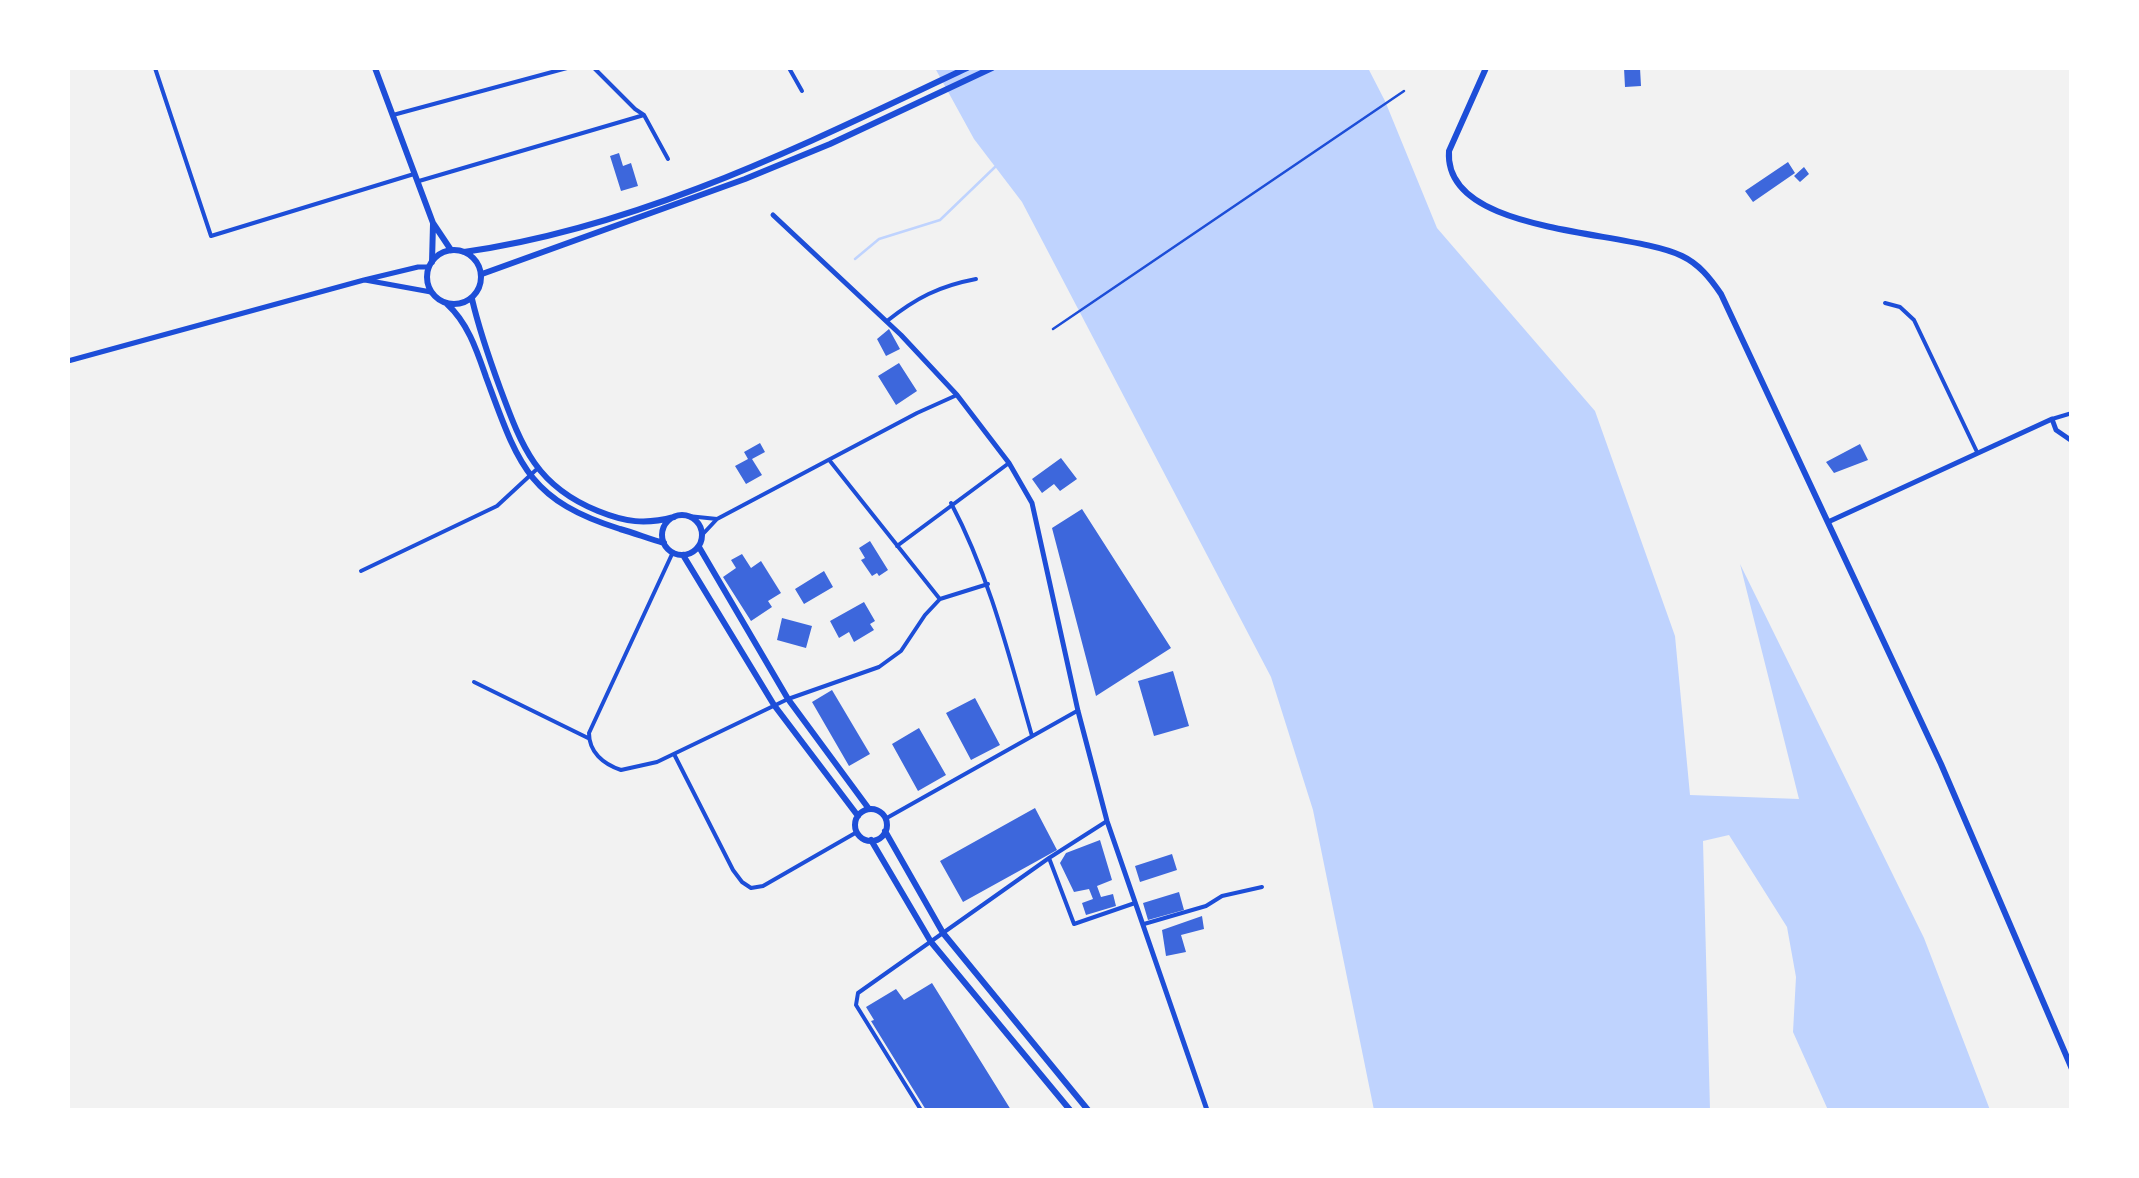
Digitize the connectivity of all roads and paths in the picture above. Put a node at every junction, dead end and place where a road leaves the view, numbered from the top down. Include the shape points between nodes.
1 (155, 68) edge
2 (375, 68) edge
3 (567, 68) edge
4 (594, 68) edge
5 (789, 68) edge
6 (967, 68) edge
7 (992, 68) edge
8 (1486, 68) edge
9 (802, 91) dead end
10 (1404, 92) dead end
11 (644, 114) junction
12 (393, 116) junction
13 (668, 159) dead end
14 (415, 178) junction
15 (773, 214) dead end
16 (433, 223) junction
17 (452, 250) junction
18 (464, 252) junction
19 (430, 265) junction
20 (482, 274) junction
21 (976, 279) dead end
22 (364, 280) junction
23 (431, 292) junction
24 (472, 299) junction
25 (1885, 303) dead end
26 (448, 304) junction
27 (887, 321) junction
28 (1053, 329) dead end
29 (68, 361) edge
30 (958, 395) junction
31 (2072, 413) edge
32 (2052, 419) junction
33 (2072, 441) edge
34 (1978, 452) junction
35 (830, 461) junction
36 (1009, 463) junction
37 (534, 472) junction
38 (951, 504) junction
39 (688, 516) junction
40 (674, 517) junction
41 (717, 519) junction
42 (1828, 522) junction
43 (702, 535) junction
44 (664, 543) junction
45 (898, 546) junction
46 (698, 547) junction
47 (673, 552) junction
48 (683, 555) junction
49 (361, 571) dead end
50 (988, 584) junction
51 (940, 599) junction
52 (474, 682) dead end
53 (788, 699) junction
54 (774, 706) junction
55 (1078, 710) junction
56 (1032, 736) junction
57 (588, 738) junction
58 (674, 754) junction
59 (870, 809) junction
60 (858, 816) junction
61 (886, 819) junction
62 (1108, 821) junction
63 (885, 831) junction
64 (857, 832) junction
65 (871, 840) junction
66 (1049, 858) junction
67 (1262, 887) dead end
68 (1135, 904) junction
69 (1142, 924) junction
70 (943, 933) junction
71 (930, 942) junction
72 (2059, 1040) junction
73 (2072, 1045) edge
74 (2072, 1069) edge
75 (920, 1110) edge
76 (1070, 1110) edge
77 (1088, 1110) edge
78 (1205, 1110) edge

1 - 14 street via 211,236
2 - 12 main road
3 - 12 street
4 - 11 street
5 - 9 street
6 - 18 main road via 755,164 612,218
7 - 20 main road via 745,180
8 - 42 main road via 1449,151 1459,187 1489,210 1672,252 1698,266 1728,309
10 - 28 path
11 - 13 street
11 - 14 street
12 - 14 main road
14 - 16 main road
15 - 27 street
16 - 17 main road
16 - 19 main road
17 - 18 main road
17 - 19 main road
18 - 20 main road
19 - 22 street
19 - 23 main road
20 - 24 main road
21 - 27 street via 936,288
22 - 23 street
22 - 29 street
23 - 26 main road
24 - 26 main road
24 - 37 main road
25 - 34 street via 1914,320
26 - 37 main road via 460,316 518,458
27 - 30 street
30 - 35 street
30 - 36 street
31 - 32 street
32 - 33 street
32 - 34 street
34 - 42 street
35 - 41 street
35 - 45 street
36 - 38 street
36 - 55 street via 1032,503
37 - 40 main road via 568,498 617,518 652,523
37 - 44 main road via 564,508
37 - 49 street via 497,506
38 - 45 street
38 - 50 street
39 - 40 main road
39 - 41 street
39 - 43 main road
40 - 44 main road via 664,528
41 - 43 street
42 - 72 main road
43 - 46 main road
44 - 47 main road
45 - 51 street
46 - 48 main road
46 - 53 main road
47 - 48 main road
47 - 57 street
48 - 54 main road
50 - 51 street
50 - 56 street
51 - 53 street via 901,651 879,667
52 - 57 street
53 - 54 street
53 - 59 main road
54 - 58 street
54 - 60 main road
55 - 56 street
55 - 62 street
56 - 61 street
57 - 58 street via 610,766 634,770
58 - 64 street via 733,870 751,888
59 - 60 main road
59 - 61 main road
60 - 64 main road
61 - 63 main road
62 - 66 street
62 - 68 street
63 - 65 main road
63 - 70 main road
64 - 65 main road
65 - 71 main road
66 - 68 street via 1074,924
66 - 70 street
67 - 69 street
68 - 69 street
69 - 78 street
70 - 71 street
70 - 77 main road
71 - 75 street via 856,999
71 - 76 main road
72 - 73 street
72 - 74 main road

